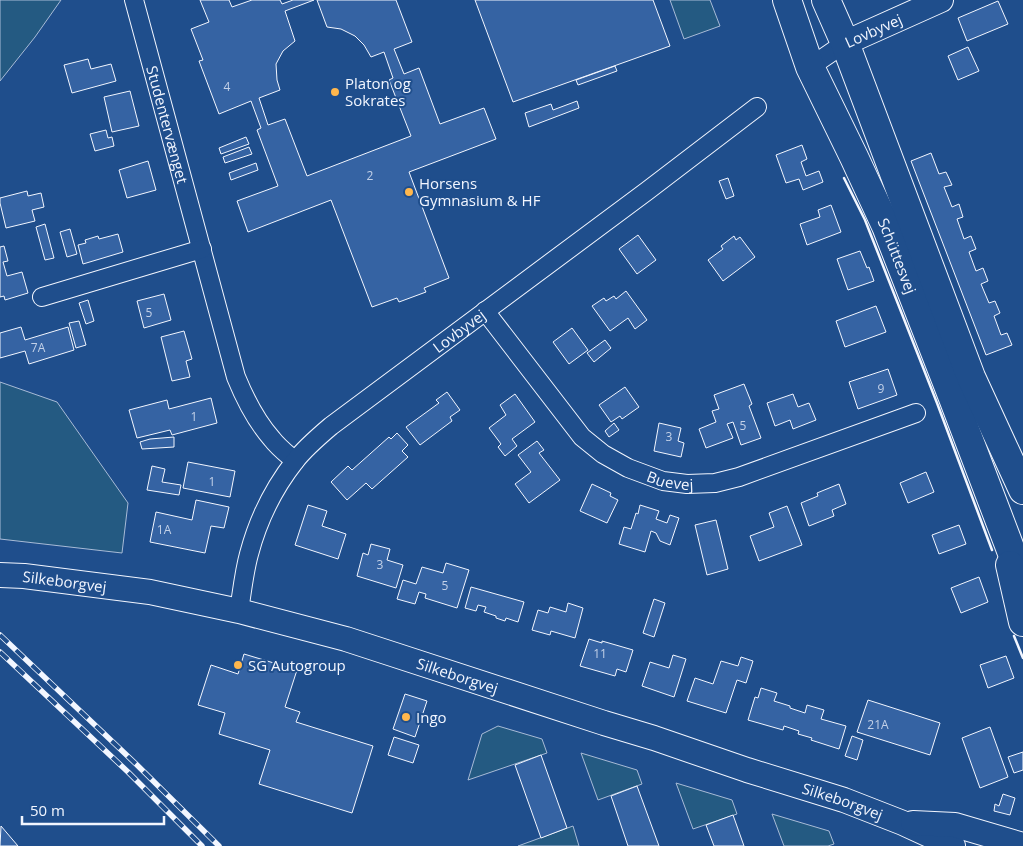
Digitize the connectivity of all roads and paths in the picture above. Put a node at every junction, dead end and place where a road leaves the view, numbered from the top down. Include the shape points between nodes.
1 (134, 0) edge
2 (787, 0) edge
3 (826, 0) edge
4 (941, 0) edge
5 (844, 43) junction
6 (810, 67) junction
7 (757, 107) dead end
8 (202, 250) junction
9 (42, 297) dead end
10 (485, 311) junction
11 (916, 414) dead end
12 (295, 461) junction
13 (1023, 490) edge
14 (998, 515) junction
15 (0, 575) edge
16 (1023, 582) edge
17 (239, 611) junction
18 (1023, 622) edge
19 (903, 823) junction
20 (1023, 845) edge
21 (953, 846) edge

1 - 8 street, Studentervænget
2 - 6 main road, Schüttesvej
3 - 5 main road, Schüttesvej
4 - 5 main road, Lovbyvej
5 - 6 street, Lovbyvej
5 - 13 main road, Schüttesvej via 971,377
6 - 14 main road, Schüttesvej via 886,226
7 - 10 street, Lovbyvej
8 - 9 street
8 - 12 street, Studentervænget via 242,392 262,427
10 - 11 street, Buevej via 582,436 603,454 628,468 663,480 696,484 739,477
10 - 12 street, Lovbyvej via 331,426
12 - 17 street, Lovbyvej via 262,515 249,554
14 - 16 main road, Schüttesvej
14 - 18 main road, Schüttesvej
15 - 17 main road, Silkeborgvej via 150,592
17 - 19 main road, Silkeborgvej via 346,640 654,738 844,800
19 - 20 main road, Silkeborgvej via 955,824
19 - 21 main road, Silkeborgvej

